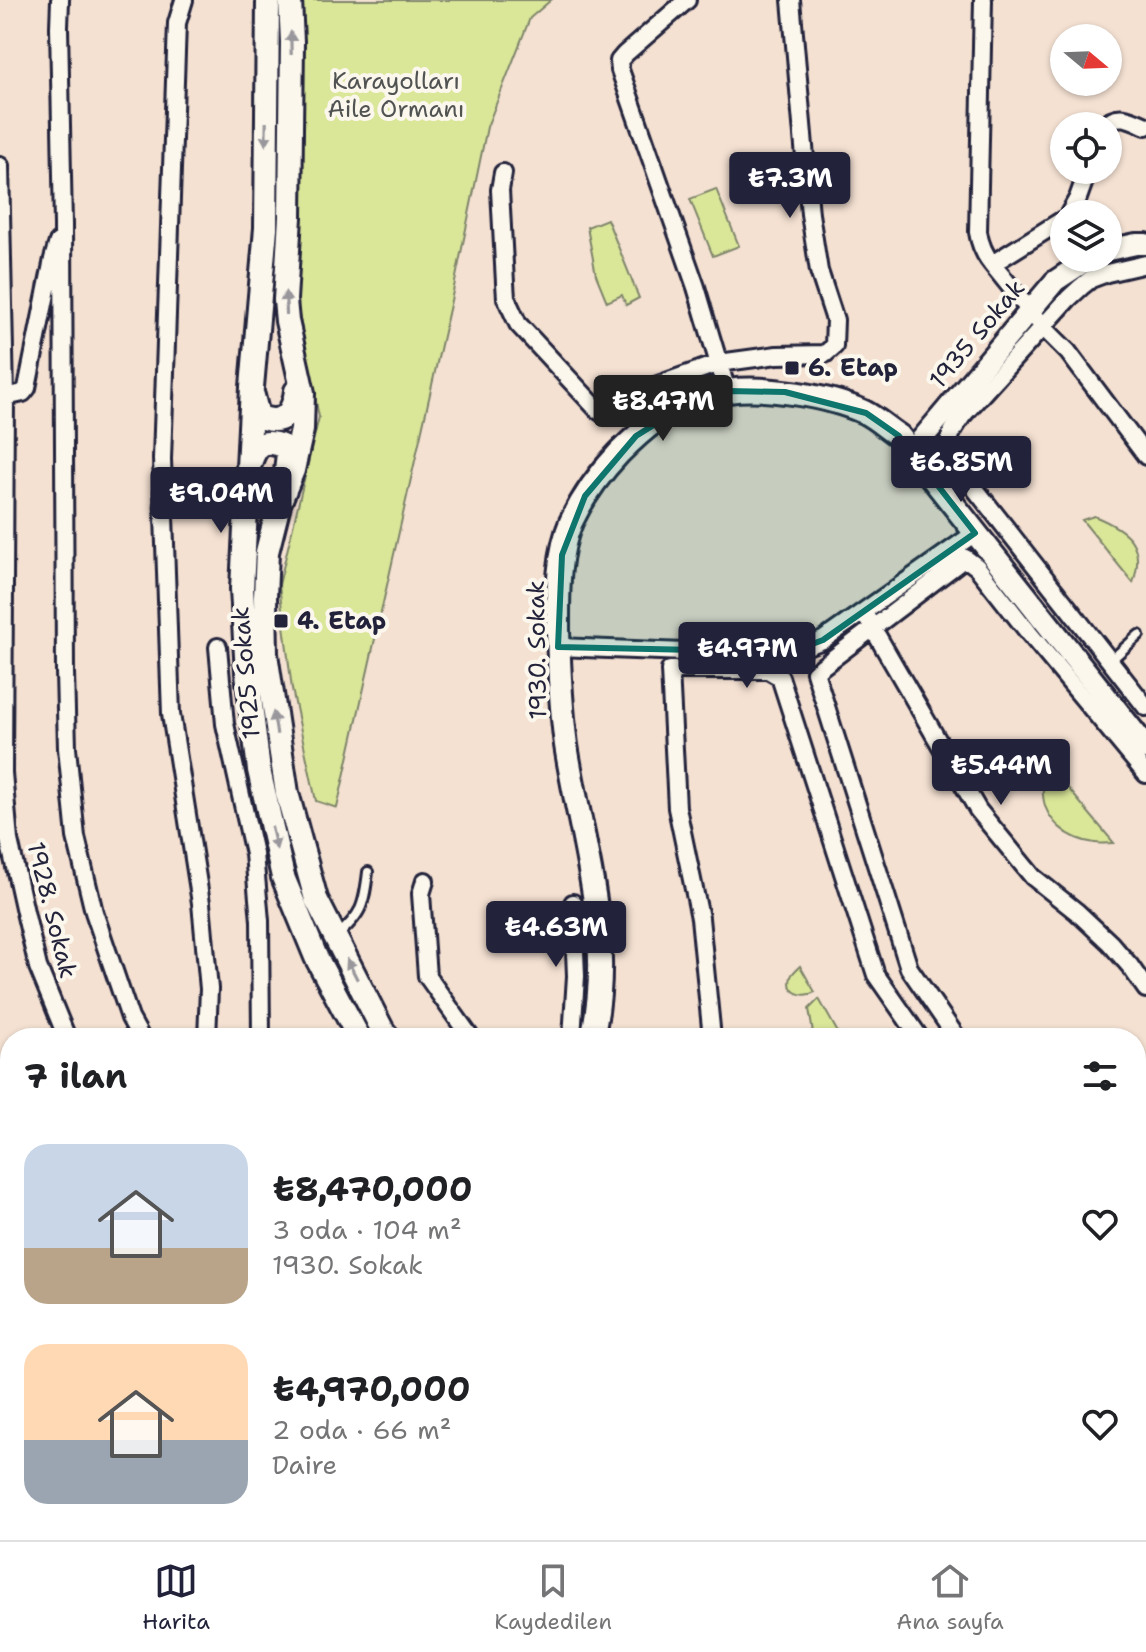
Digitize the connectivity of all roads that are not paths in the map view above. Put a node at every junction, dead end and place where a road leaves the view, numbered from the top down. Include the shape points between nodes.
1 (60, 0) edge
2 (184, 0) edge
3 (268, 0) edge
4 (290, 0) edge
5 (687, 0) edge
6 (791, 0) edge
7 (983, 0) edge
8 (1122, 117) edge
9 (1146, 126) edge
10 (0, 166) edge
11 (503, 173) dead end
12 (63, 225) junction
13 (1050, 228) edge
14 (1146, 244) edge
15 (1122, 247) edge
16 (992, 264) junction
17 (1146, 264) edge
18 (1069, 272) edge
19 (1036, 319) junction
20 (294, 353) junction
21 (719, 363) junction
22 (252, 387) junction
23 (727, 391) junction
24 (5, 397) junction
25 (911, 452) junction
26 (1146, 456) edge
27 (246, 476) junction
28 (279, 504) junction
29 (975, 533) junction
30 (864, 613) junction
31 (873, 629) junction
32 (1139, 635) dead end
33 (218, 647) dead end
34 (558, 647) junction
35 (670, 651) junction
36 (1109, 662) junction
37 (670, 670) junction
38 (1146, 707) edge
39 (1146, 748) edge
40 (1146, 774) edge
41 (368, 872) dead end
42 (425, 881) dead end
43 (573, 903) dead end
44 (335, 937) junction
45 (576, 976) junction
46 (599, 977) junction
47 (1146, 989) edge
48 (63, 1028) edge
49 (136, 1028) edge
50 (207, 1028) edge
51 (261, 1028) edge
52 (354, 1028) edge
53 (381, 1028) edge
54 (464, 1028) edge
55 (573, 1028) edge
56 (593, 1028) edge
57 (711, 1028) edge
58 (913, 1028) edge
59 (950, 1028) edge

1 - 12 street
2 - 50 street via 177,23 162,459 171,714 201,903
3 -> 22 main road, 1925 Sokak via 266,228
20 -> 4 main road, 1925 Sokak via 285,300
5 - 21 street via 619,61
6 - 21 street via 810,214 819,271 835,320 834,346 825,354
7 - 16 street via 978,232
8 - 9 street
10 - 24 street, 1928. Sokak
11 - 21 street via 506,298 518,324 598,410 623,413 652,387
12 - 24 street via 27,388
12 - 49 street via 68,763 76,837 94,912
13 - 16 street
14 - 15 street
16 - 19 street
17 - 19 street via 1091,279
18 - 19 street, 1935 Sokak via 1055,281
19 - 25 street, 1935 Sokak
19 - 26 street via 1068,352
19 - 36 street via 963,415 948,444 958,467
20 - 22 main road via 297,388 286,417 258,416
20 - 28 main road, 1925 Sokak via 303,393 302,430
21 - 23 street
22 - 27 main road, 1925 Sokak
23 - 25 main road, 1930. Sokak via 825,399 866,413 899,436
23 - 34 main road, 1930. Sokak via 661,416 608,464 585,496 562,555
24 - 48 street, 1928. Sokak via 3,773 9,840 38,967
25 - 29 main road, 1930. Sokak
27 - 28 main road via 252,455 263,443 284,447 288,453
27 -> 52 main road, 1925 Sokak via 242,589 259,770 283,877 316,957
44 -> 28 main road, 1925 Sokak via 316,899 287,793 266,654 267,552
29 - 30 street
29 - 39 main road, 1930. Sokak
30 - 31 street
30 - 35 street via 823,640 791,652
31 - 40 street via 965,558
31 - 47 street via 978,810 1033,877 1110,943
31 - 59 street via 815,672 909,968
32 - 36 lane
33 - 51 street via 225,724 254,854
34 - 35 street
34 - 46 main road, 1930. Sokak via 566,744 593,881
35 - 37 street
36 - 38 street
37 - 57 street via 677,808 700,918
37 - 58 street via 768,670 780,677 876,975
41 - 44 lane via 360,912
42 - 54 street via 421,894 427,976
43 - 45 street
53 -> 44 main road, 1925 Sokak
45 - 46 street
45 - 55 street
46 - 56 main road, 1930. Sokak

